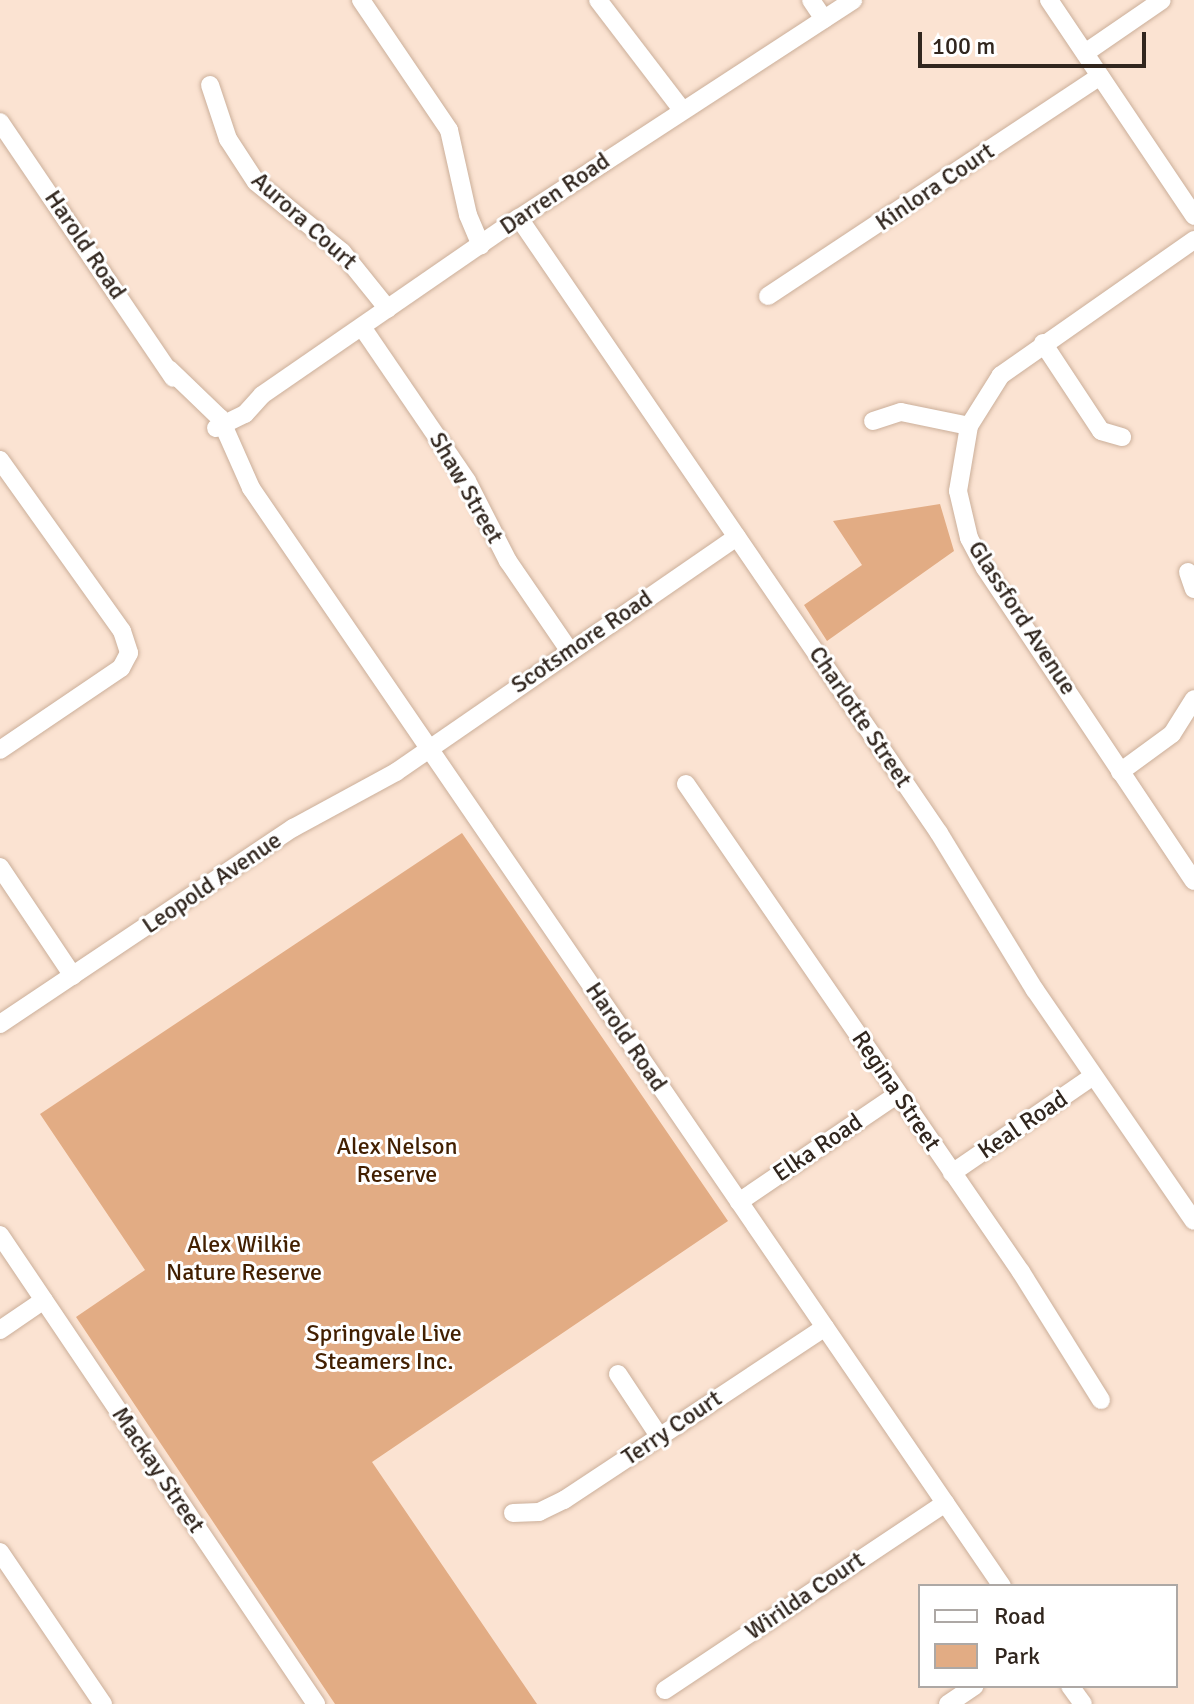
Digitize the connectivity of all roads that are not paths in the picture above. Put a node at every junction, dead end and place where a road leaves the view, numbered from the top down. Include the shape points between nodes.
1 (361, 0) edge
2 (598, 0) edge
3 (811, 0) edge
4 (853, 0) edge
5 (1049, 0) edge
6 (1162, 0) edge
7 (824, 19) junction
8 (1085, 53) junction
9 (1100, 76) junction
10 (210, 85) dead end
11 (682, 110) junction
12 (0, 122) edge
13 (1194, 216) edge
14 (519, 218) junction
15 (1194, 240) edge
16 (481, 245) junction
17 (768, 296) dead end
18 (388, 309) junction
19 (362, 327) junction
20 (1043, 343) junction
21 (873, 421) dead end
22 (220, 424) junction
23 (969, 426) junction
24 (1122, 437) dead end
25 (0, 460) edge
26 (737, 537) junction
27 (569, 650) junction
28 (1194, 699) edge
29 (428, 748) junction
30 (0, 750) edge
31 (1120, 772) junction
32 (686, 784) dead end
33 (0, 867) edge
34 (1194, 881) edge
35 (73, 976) junction
36 (0, 1024) edge
37 (1093, 1076) junction
38 (898, 1094) junction
39 (952, 1173) junction
40 (739, 1202) junction
41 (1194, 1221) edge
42 (0, 1235) edge
43 (44, 1300) junction
44 (825, 1327) junction
45 (0, 1330) edge
46 (618, 1374) dead end
47 (1101, 1400) dead end
48 (659, 1436) junction
49 (945, 1503) junction
50 (513, 1513) dead end
51 (0, 1552) edge
52 (1001, 1584) edge
53 (972, 1688) edge
54 (665, 1690) dead end
55 (103, 1704) edge
56 (316, 1704) edge
57 (948, 1704) edge

1 - 16 street via 449,130 468,215
2 - 11 street
3 - 7 street
4 - 7 street, Darren Road
5 - 8 street
6 - 8 street
7 - 11 street, Darren Road
8 - 9 street
9 - 13 street
9 - 17 street, Kinlora Court
10 - 18 street, Aurora Court via 228,139 256,182 342,252
11 - 14 street, Darren Road
12 - 22 street, Harold Road via 169,369 192,411
14 - 16 street, Darren Road
14 - 26 street, Charlotte Street
15 - 20 street, Glassford Avenue
16 - 18 street, Darren Road
18 - 19 street, Darren Road
19 - 22 street, Darren Road
19 - 27 street, Shaw Street via 467,481 508,561
20 - 23 street, Glassford Avenue via 1001,375
20 - 24 street via 1101,431
21 - 23 street via 901,412
22 - 29 street, Harold Road via 225,461 251,488
23 - 31 street, Glassford Avenue via 958,477 969,538
25 - 30 street via 113,617 129,649 121,668
26 - 27 street, Scotsmore Road
26 - 37 street, Charlotte Street via 939,833
27 - 29 street, Scotsmore Road
28 - 31 street via 1172,734
29 - 35 street, Leopold Avenue via 381,782 293,828
29 - 40 street, Harold Road
31 - 34 street, Glassford Avenue
32 - 38 street, Regina Street
33 - 35 street
35 - 36 street, Leopold Avenue
37 - 39 street, Keal Road
37 - 41 street, Charlotte Street
38 - 39 street, Regina Street
38 - 40 street, Elka Road
39 - 47 street, Regina Street
40 - 44 street, Harold Road
42 - 43 street, Mackay Street
43 - 45 street
43 - 56 street, Mackay Street
44 - 48 street, Terry Court
44 - 49 street, Harold Road
46 - 48 street
48 - 50 street, Terry Court via 552,1507
49 - 52 street, Harold Road
49 - 54 street, Wirilda Court
51 - 55 street
53 - 57 street

